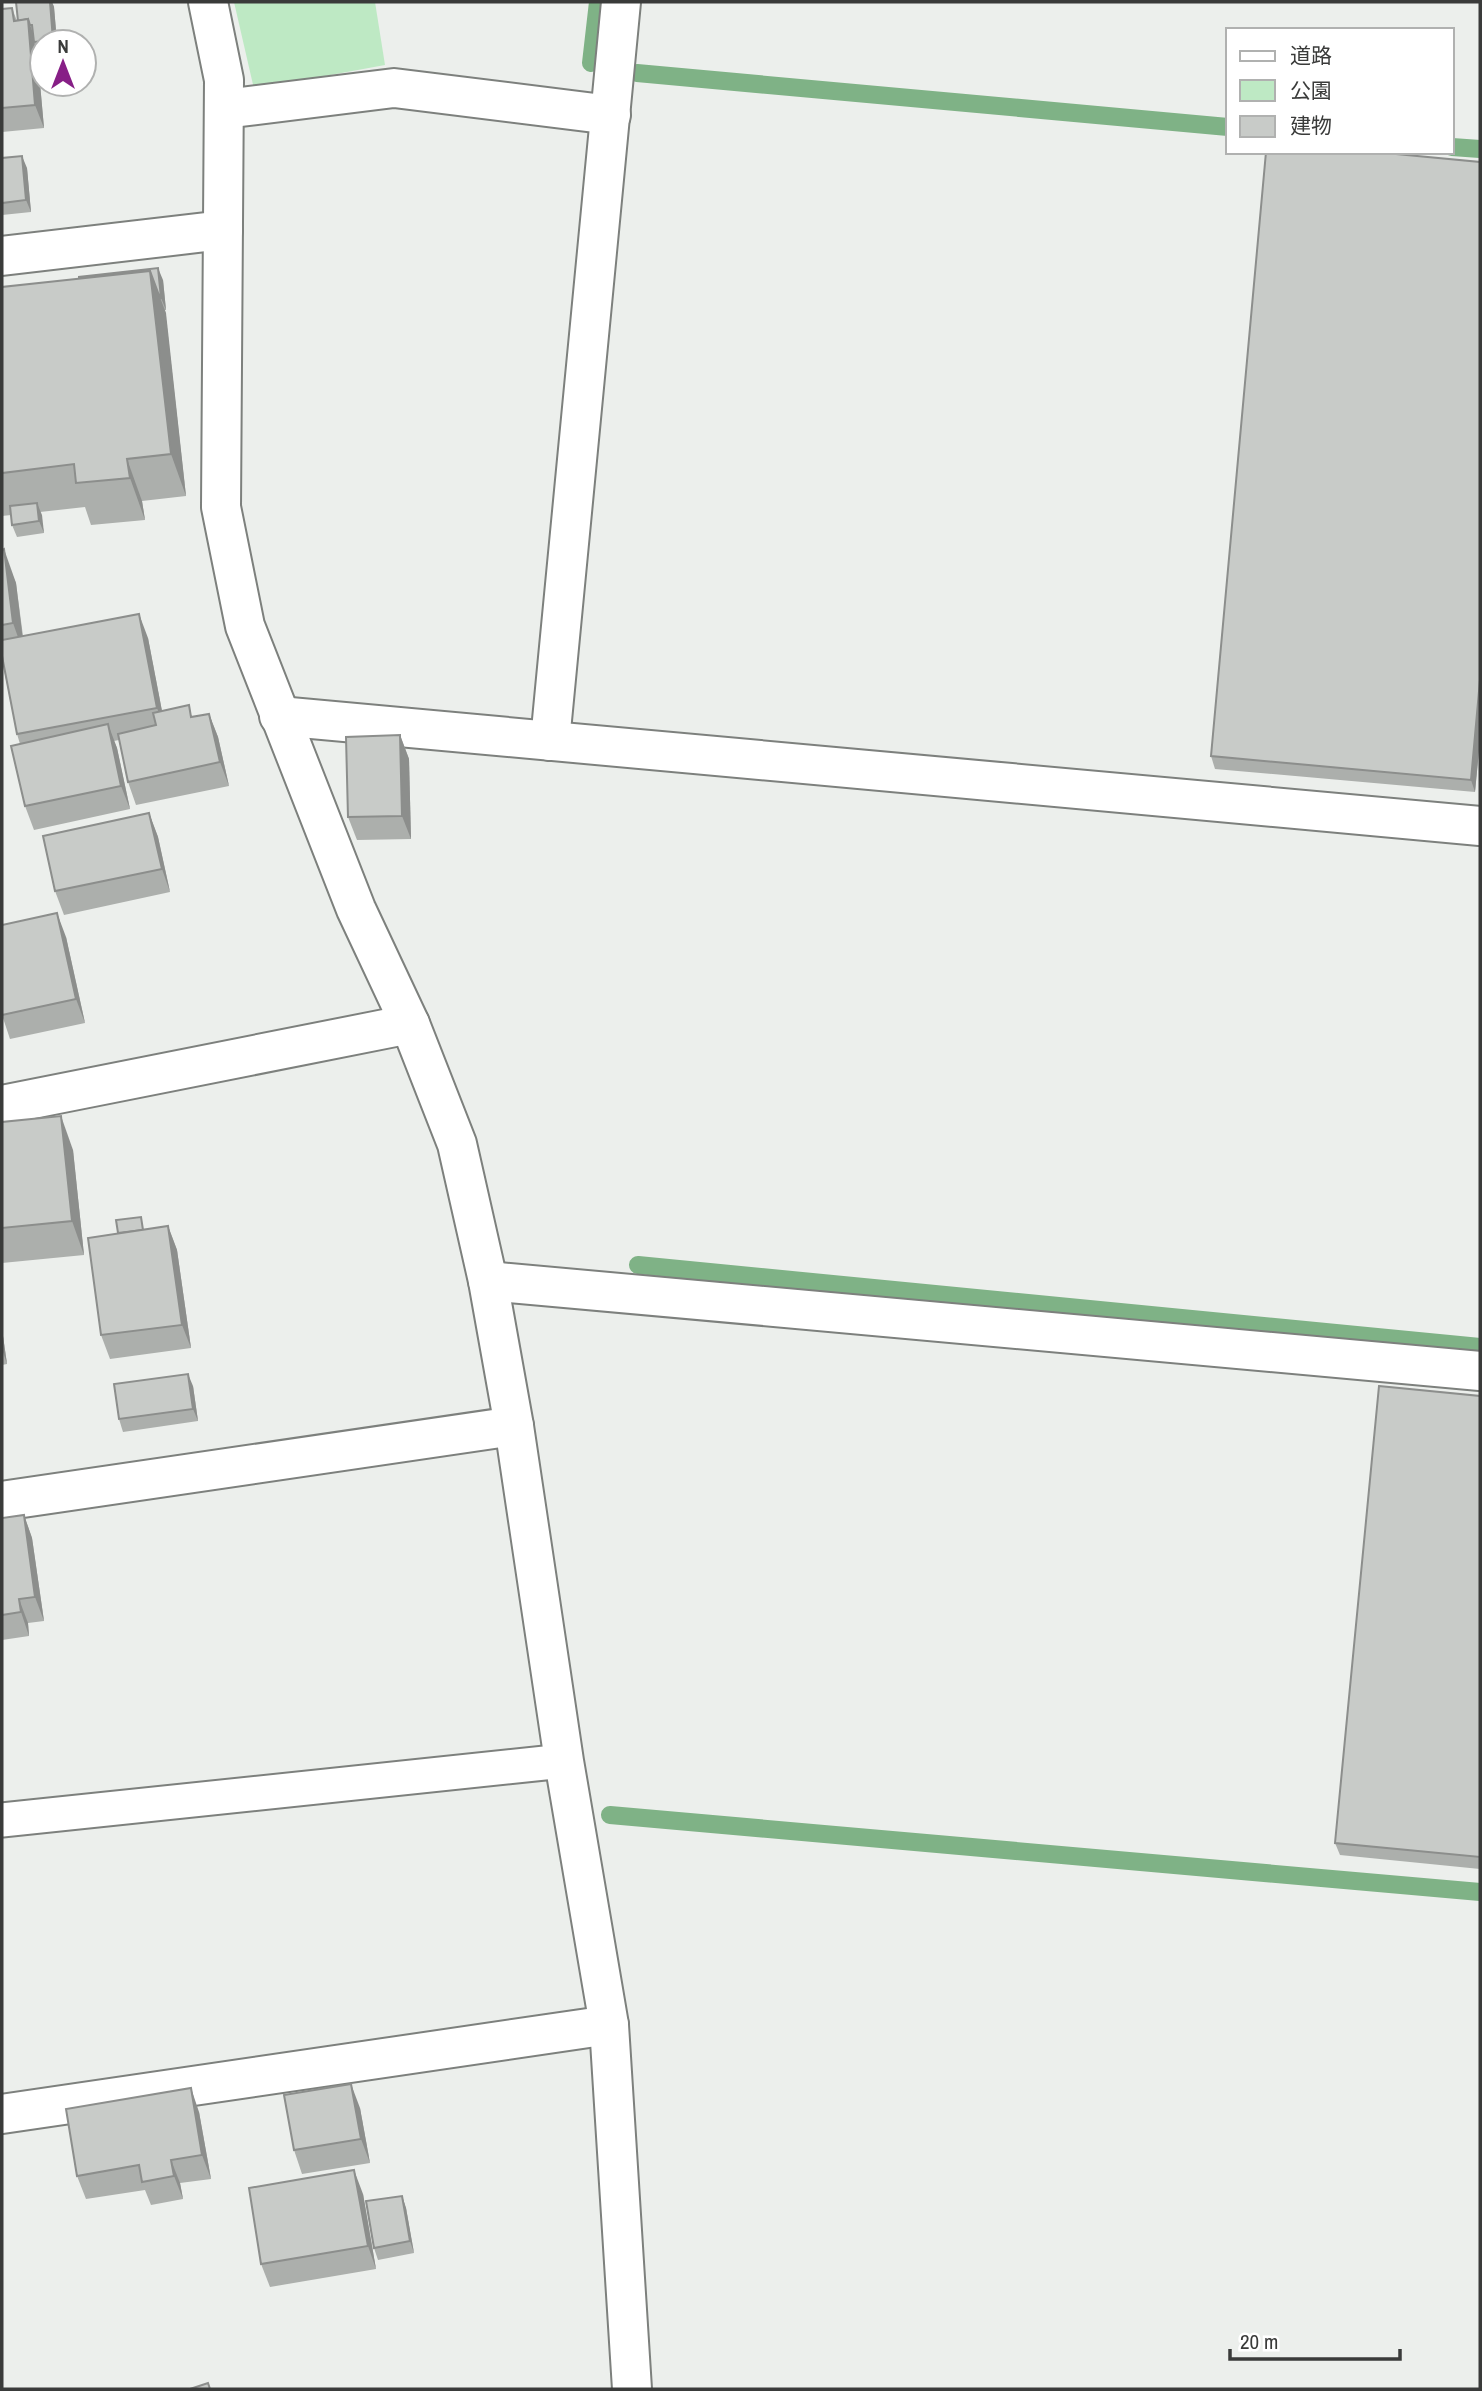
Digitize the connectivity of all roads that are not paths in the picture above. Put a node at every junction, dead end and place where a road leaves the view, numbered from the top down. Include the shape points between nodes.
1 (208, 2) edge
2 (621, 2) edge
3 (224, 109) junction
4 (611, 115) junction
5 (223, 230) junction
6 (2, 256) edge
7 (279, 716) junction
8 (550, 741) junction
9 (1480, 826) edge
10 (410, 1024) junction
11 (2, 1105) edge
12 (488, 1281) junction
13 (1480, 1371) edge
14 (514, 1426) junction
15 (2, 1501) edge
16 (564, 1761) junction
17 (2, 1820) edge
18 (609, 2025) junction
19 (2, 2113) edge
20 (632, 2389) edge

1 - 3 street via 224,80
2 - 4 street
3 - 4 street via 394,89
3 - 5 street
4 - 8 street
5 - 6 street
5 - 7 street via 221,508 245,626
7 - 8 street
7 - 10 street via 356,909
8 - 9 street
10 - 11 street
10 - 12 street via 457,1144
12 - 13 street
12 - 14 street
14 - 15 street
14 - 16 street
16 - 17 lane
16 - 18 street
18 - 19 street
18 - 20 street

